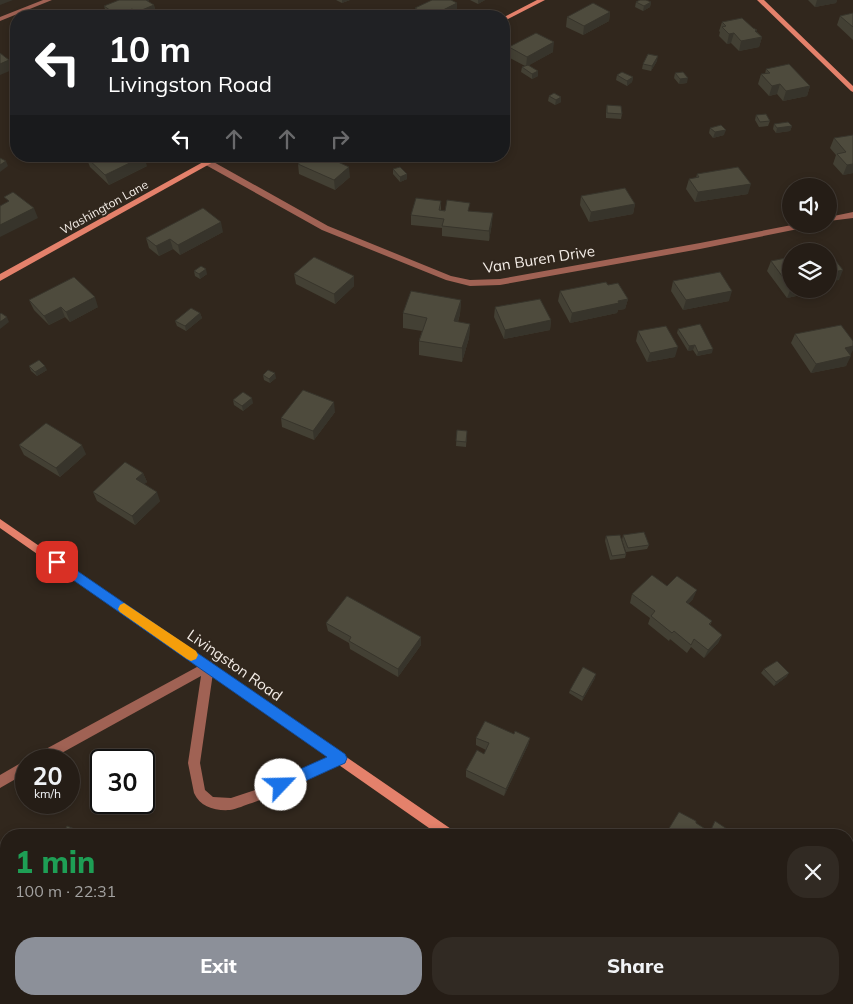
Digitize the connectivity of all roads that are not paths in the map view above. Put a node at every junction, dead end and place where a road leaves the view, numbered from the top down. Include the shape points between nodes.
1 (49, 0) edge
2 (542, 0) edge
3 (760, 0) edge
4 (23, 10) edge
5 (510, 16) edge
6 (853, 90) edge
7 (207, 162) joint
8 (853, 215) edge
9 (837, 218) edge
10 (782, 229) edge
11 (0, 278) edge
12 (0, 523) edge
13 (208, 666) junction
14 (57, 749) edge
15 (340, 758) junction
16 (15, 773) edge
17 (0, 782) edge
18 (441, 829) edge

1 - 4 street
2 - 5 main road
3 - 6 main road
7 - 10 street, Van Buren Drive via 325,228 449,278 470,283 500,282
7 - 11 main road, Washington Lane
8 - 9 street
12 - 13 main road, Livingston Road
13 - 14 street
13 - 15 main road, Livingston Road
13 - 15 street via 194,763 200,793 212,803 230,804 258,795
15 - 18 main road, Livingston Road
16 - 17 street

